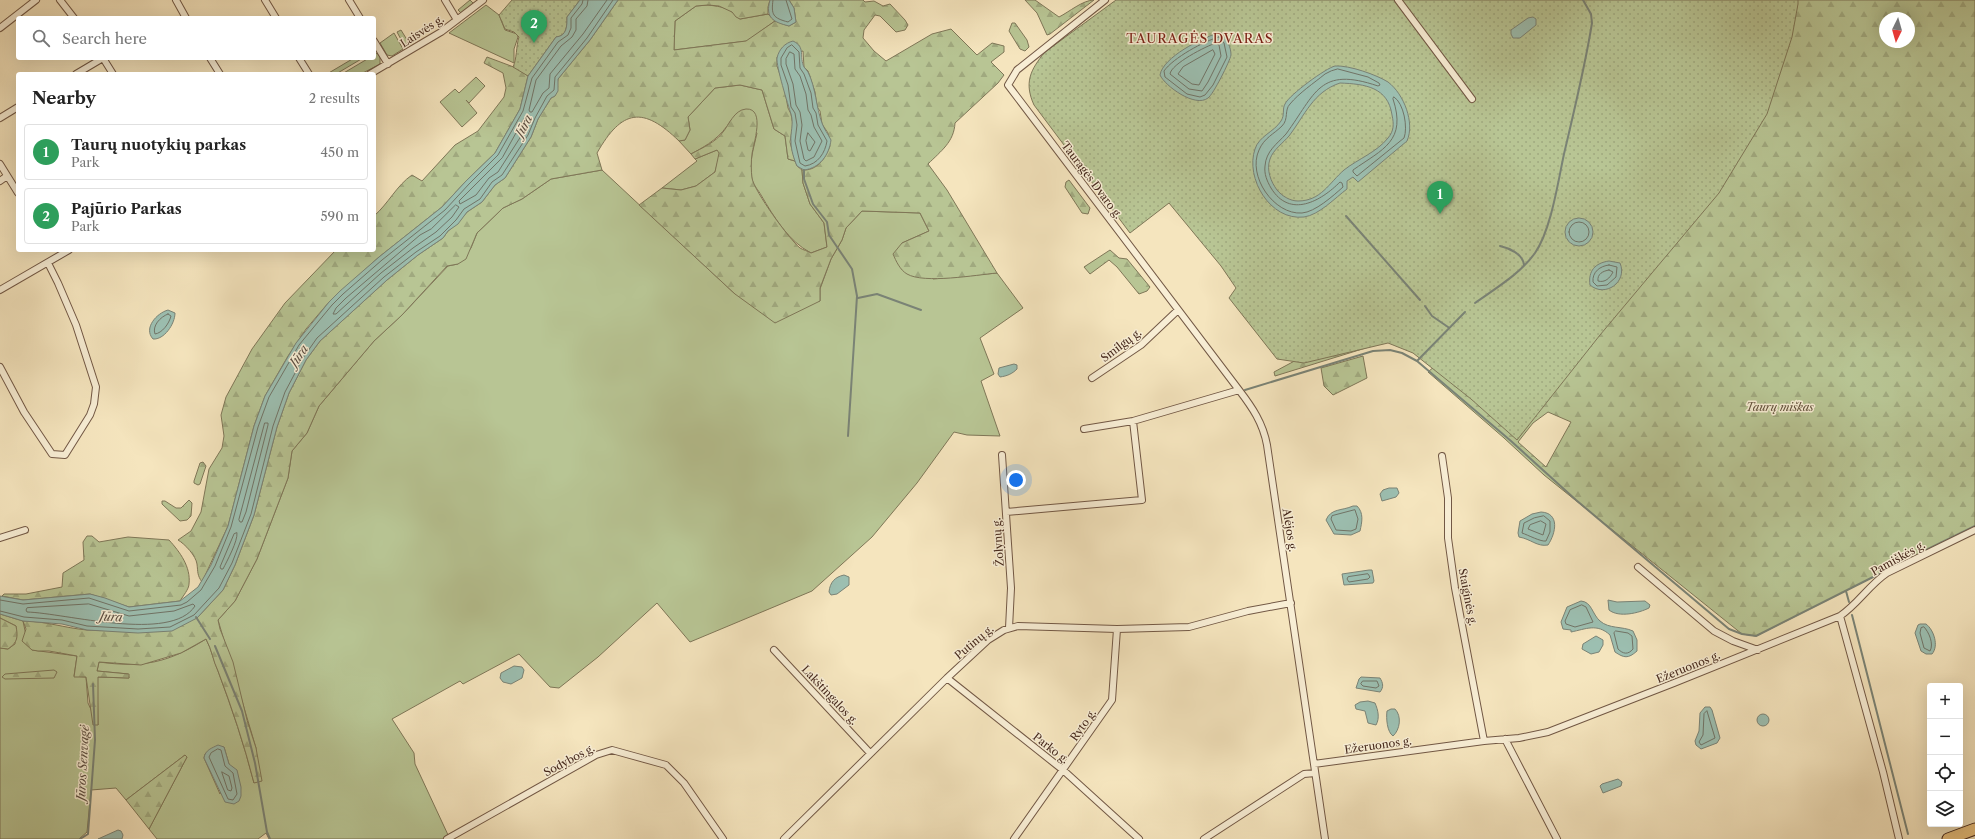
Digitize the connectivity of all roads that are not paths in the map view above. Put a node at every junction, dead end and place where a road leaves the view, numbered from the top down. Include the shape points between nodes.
1 (36, 0) edge
2 (60, 0) edge
3 (176, 0) edge
4 (265, 0) edge
5 (349, 0) edge
6 (445, 0) edge
7 (483, 0) edge
8 (1105, 0) edge
9 (1398, 0) edge
10 (72, 16) edge
11 (185, 16) edge
12 (275, 16) edge
13 (359, 16) edge
14 (457, 20) junction
15 (0, 28) edge
16 (376, 44) edge
17 (100, 60) edge
18 (104, 60) edge
19 (211, 60) edge
20 (300, 60) edge
21 (388, 64) junction
22 (79, 72) edge
23 (112, 72) edge
24 (219, 72) edge
25 (308, 72) edge
26 (374, 72) edge
27 (1472, 99) dead end
28 (16, 108) edge
29 (0, 118) edge
30 (0, 164) edge
31 (7, 176) junction
32 (0, 181) edge
33 (16, 190) edge
34 (55, 252) edge
35 (65, 252) edge
36 (58, 256) junction
37 (48, 263) junction
38 (0, 290) edge
39 (1178, 310) junction
40 (0, 367) edge
41 (1092, 378) dead end
42 (1239, 390) junction
43 (1132, 421) junction
44 (1084, 429) dead end
45 (1002, 455) dead end
46 (1442, 456) dead end
47 (1006, 512) junction
48 (25, 530) dead end
49 (1975, 530) edge
50 (0, 538) edge
51 (1638, 567) dead end
52 (1291, 603) junction
53 (1840, 616) junction
54 (1009, 628) junction
55 (1117, 629) junction
56 (774, 650) dead end
57 (1758, 650) junction
58 (947, 678) junction
59 (1505, 739) junction
60 (1484, 741) junction
61 (870, 753) junction
62 (1314, 764) junction
63 (1063, 770) junction
64 (1315, 772) junction
65 (1975, 829) edge
66 (447, 839) edge
67 (723, 839) edge
68 (784, 839) edge
69 (1014, 839) edge
70 (1139, 839) edge
71 (1204, 839) edge
72 (1325, 839) edge
73 (1557, 839) edge
74 (1899, 839) edge
75 (1948, 839) edge

1 - 15 street
2 - 10 street
3 - 11 street
4 - 12 street
5 - 13 street
6 - 14 street
7 - 14 street, Laisvės g.
8 - 39 street, Tauragės Dvaro g. via 1018,70 1008,85
9 - 27 street
14 - 21 street, Laisvės g.
16 - 21 street
17 - 22 street
18 - 23 street
19 - 24 street
20 - 25 street
21 - 26 street, Laisvės g.
28 - 29 street
30 - 31 street
31 - 32 street
31 - 33 street
34 - 36 street
35 - 36 street
36 - 37 street
37 - 38 street
37 - 40 street via 76,325 96,387 90,415 65,455 52,454 24,412
39 - 41 street, Smilgų g. via 1141,345
39 - 42 street, Tauragės Dvaro g.
42 - 43 street
42 - 52 street, Alėjos g. via 1258,416 1265,434
43 - 44 street
43 - 47 street via 1142,500
45 - 47 street, Žolynų g.
46 - 60 street, Staiginės g. via 1448,498 1448,538 1455,588
47 - 54 street, Žolynų g. via 1011,588
48 - 50 street
49 - 53 street, Pamiškės g. via 1887,573 1874,582 1853,607
51 - 57 street via 1714,631
52 - 55 street, Putinų g. via 1248,611 1189,627
52 - 62 street, Alėjos g.
53 - 57 street, Ežeruonos g.
53 - 74 street
54 - 55 street, Putinų g. via 1018,626
54 - 58 street, Putinų g. via 988,640
55 - 63 street, Ryto g. via 1112,700
56 - 61 street, Lakštingalos g.
57 - 59 street, Ežeruonos g. via 1548,732
58 - 61 street, Putinų g.
58 - 63 street, Parko g.
59 - 60 street, Ežeruonos g.
59 - 73 street
60 - 62 street, Ežeruonos g.
61 - 68 street, Putinų g.
62 - 64 street, Alėjos g.
63 - 69 street, Ryto g.
63 - 70 street, Parko g.
64 - 71 street via 1304,774
64 - 72 street, Alėjos g.
65 - 75 highway
66 - 67 street, Sodybos g. via 596,755 612,750 666,765 684,783

